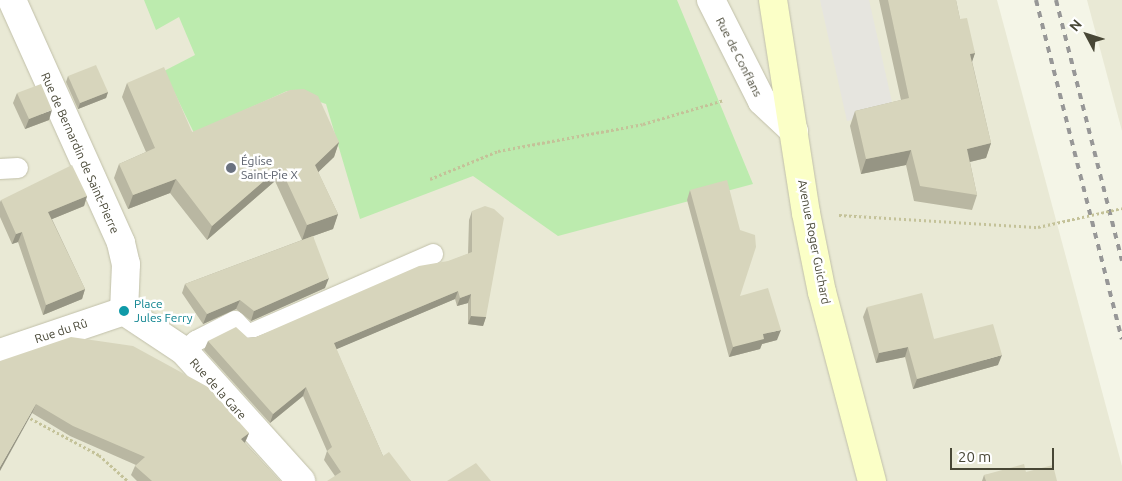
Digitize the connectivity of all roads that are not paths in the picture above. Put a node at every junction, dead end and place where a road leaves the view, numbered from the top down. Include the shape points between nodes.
1 (12, 0) edge
2 (711, 0) edge
3 (774, 0) edge
4 (794, 131) junction
5 (434, 254) dead end
6 (124, 311) junction
7 (184, 351) junction
8 (0, 353) edge
9 (301, 481) edge
10 (872, 481) edge

1 - 6 street, Rue de Bernardin de Saint-Pierre via 121,243 126,264
2 - 4 street, Rue de Conflans via 762,101
3 - 4 main road, Avenue Roger Guichard
4 - 10 main road, Avenue Roger Guichard via 822,292
5 - 7 lane via 248,335 236,322 196,341
6 - 7 street, Rue de la Gare
6 - 8 street, Rue du Rû
7 - 9 street, Rue de la Gare

